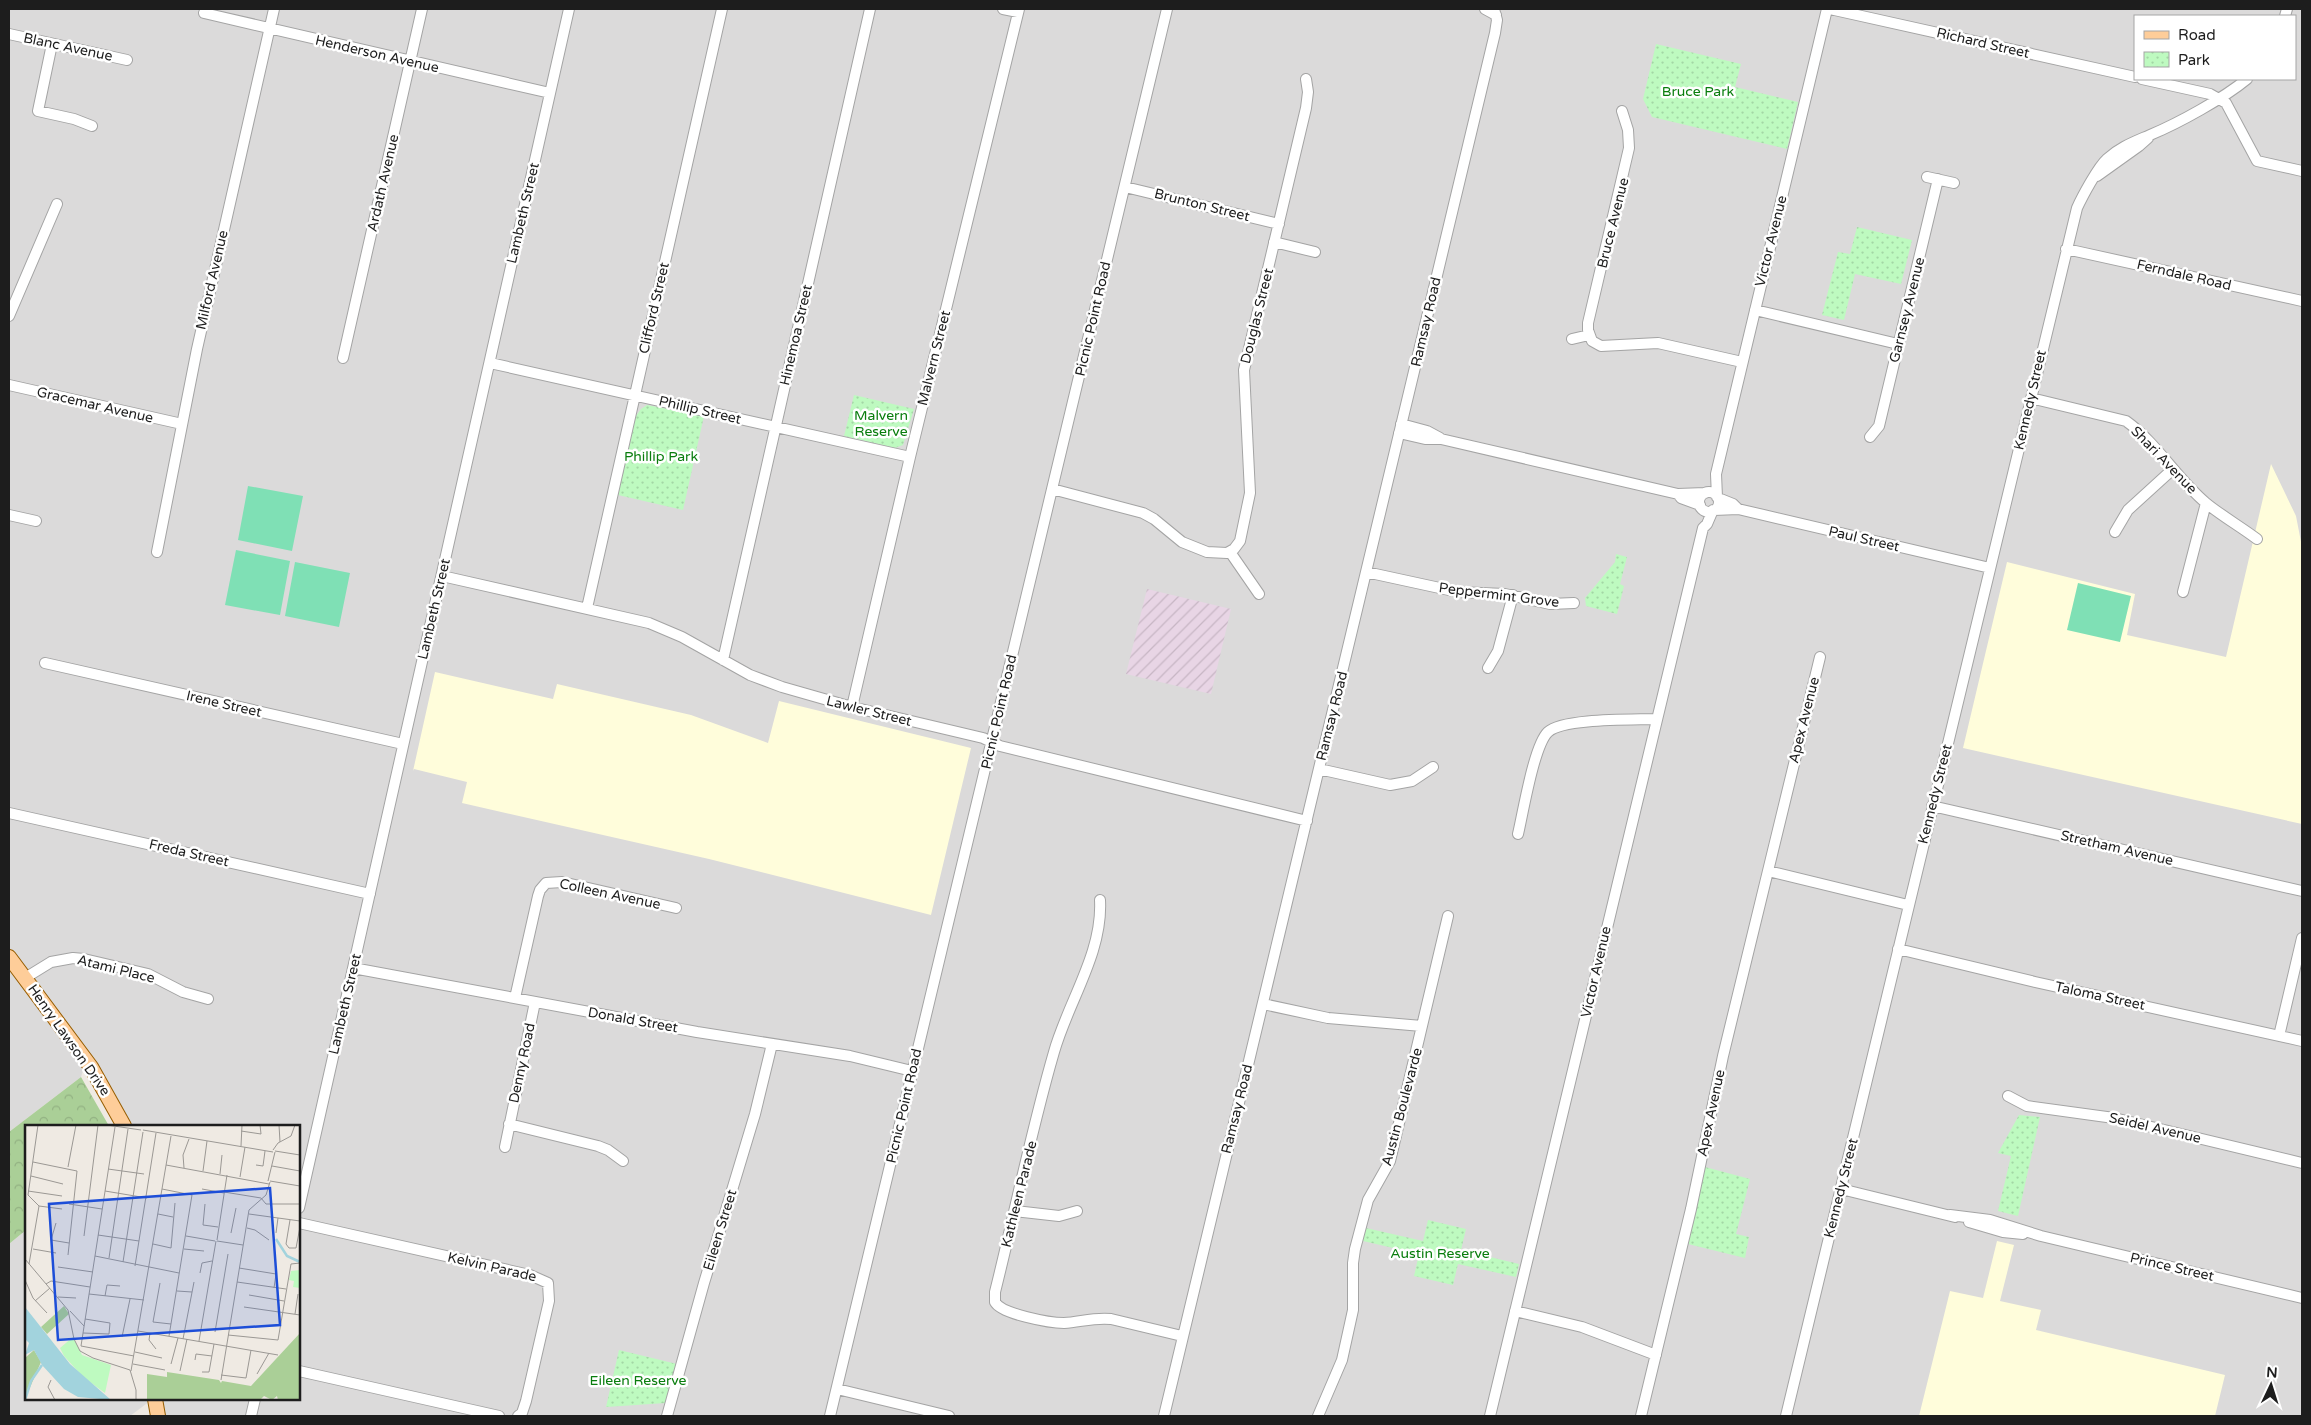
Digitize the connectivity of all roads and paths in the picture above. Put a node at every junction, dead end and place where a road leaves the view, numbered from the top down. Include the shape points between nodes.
1 (274, 9) edge
2 (422, 9) edge
3 (569, 9) edge
4 (722, 9) edge
5 (870, 9) edge
6 (1003, 9) edge
7 (1167, 9) edge
8 (1485, 9) edge
9 (1826, 9) edge
10 (1018, 10) edge
11 (1495, 12) edge
12 (204, 14) dead end
13 (269, 29) junction
14 (9, 34) edge
15 (52, 44) junction
16 (128, 60) dead end
17 (410, 61) junction
18 (2134, 77) edge
19 (1306, 79) dead end
20 (2147, 80) edge
21 (2246, 80) edge
22 (550, 93) junction
23 (2218, 99) junction
24 (1622, 111) dead end
25 (92, 126) dead end
26 (2302, 171) edge
27 (1927, 177) dead end
28 (1938, 179) junction
29 (1954, 183) dead end
30 (1125, 187) junction
31 (57, 204) dead end
32 (1278, 224) junction
33 (1274, 242) junction
34 (2066, 249) junction
35 (1315, 252) dead end
36 (2302, 301) edge
37 (1754, 310) junction
38 (9, 316) edge
39 (1589, 335) junction
40 (1572, 339) dead end
41 (1898, 344) junction
42 (343, 358) dead end
43 (1742, 362) junction
44 (490, 363) junction
45 (9, 385) edge
46 (635, 395) junction
47 (2031, 398) junction
48 (182, 424) junction
49 (776, 427) junction
50 (1400, 428) junction
51 (1870, 437) dead end
52 (910, 457) junction
53 (2173, 469) junction
54 (1716, 474) junction
55 (1052, 489) junction
56 (1706, 493) junction
57 (1678, 494) junction
58 (1717, 497) junction
59 (2206, 503) junction
60 (1700, 506) junction
61 (1738, 509) junction
62 (1713, 510) junction
63 (9, 515) edge
64 (36, 521) dead end
65 (1703, 528) junction
66 (2115, 532) dead end
67 (2257, 539) dead end
68 (157, 552) dead end
69 (1230, 552) junction
70 (1990, 568) junction
71 (1366, 572) junction
72 (442, 576) junction
73 (2183, 592) dead end
74 (1259, 594) dead end
75 (1513, 595) junction
76 (1574, 603) dead end
77 (587, 608) junction
78 (1820, 657) dead end
79 (723, 660) junction
80 (46, 663) dead end
81 (1488, 668) dead end
82 (852, 707) junction
83 (1657, 719) junction
84 (991, 743) junction
85 (403, 744) junction
86 (1434, 767) dead end
87 (1319, 769) junction
88 (1932, 806) junction
89 (9, 813) edge
90 (1306, 821) junction
91 (1518, 834) dead end
92 (1768, 871) junction
93 (2302, 890) edge
94 (370, 894) junction
95 (1100, 900) dead end
96 (1908, 905) junction
97 (676, 908) dead end
98 (1448, 916) dead end
99 (2302, 938) edge
100 (1898, 949) junction
101 (9, 957) edge
102 (353, 968) junction
103 (25, 978) junction
104 (515, 998) junction
105 (208, 999) dead end
106 (535, 1002) junction
107 (1263, 1004) junction
108 (1422, 1026) junction
109 (2279, 1036) junction
110 (2302, 1041) edge
111 (772, 1044) junction
112 (912, 1071) junction
113 (2008, 1096) dead end
114 (509, 1124) junction
115 (123, 1125) edge
116 (505, 1147) dead end
117 (623, 1160) dead end
118 (2302, 1163) edge
119 (1841, 1189) junction
120 (300, 1204) edge
121 (1015, 1211) junction
122 (1077, 1211) dead end
123 (300, 1223) edge
124 (2302, 1298) edge
125 (1516, 1311) junction
126 (1182, 1336) junction
127 (1656, 1355) junction
128 (300, 1371) edge
129 (836, 1389) junction
130 (155, 1400) edge
131 (255, 1400) edge
132 (158, 1416) edge
133 (251, 1416) edge
134 (499, 1416) edge
135 (518, 1416) edge
136 (667, 1416) edge
137 (830, 1416) edge
138 (948, 1416) edge
139 (1164, 1416) edge
140 (1318, 1416) edge
141 (1490, 1416) edge
142 (1642, 1416) edge
143 (1786, 1416) edge

1 - 13 street, Milford Avenue
2 - 17 street, Ardath Avenue
3 - 22 street, Lambeth Street
4 - 46 street, Clifford Street
5 - 49 street, Hinemoa Street
6 - 10 street
7 - 30 street, Picnic Point Road
8 - 11 street
9 - 18 street, Richard Street
9 - 37 street, Victor Avenue
10 - 52 street, Malvern Street
11 - 50 street, Ramsay Road via 1495,33
12 - 13 street, Henderson Avenue
13 - 17 street, Henderson Avenue
13 - 48 street, Milford Avenue
14 - 15 street, Blanc Avenue
15 - 16 street, Blanc Avenue
15 - 25 street via 38,111
17 - 22 street, Henderson Avenue
17 - 42 street, Ardath Avenue
19 - 32 street, Douglas Street via 1306,108
20 - 23 street via 2210,94
21 - 23 street, Kennedy Street
22 - 44 street, Lambeth Street
23 - 26 street via 2226,103 2257,161
23 - 34 street, Kennedy Street via 2150,135 2096,176 2080,201
24 - 39 street, Bruce Avenue via 1629,139 1628,154 1588,324
27 - 28 street
28 - 29 street
28 - 41 street, Garnsey Avenue
30 - 32 street, Brunton Street
30 - 55 street, Picnic Point Road
31 - 38 street
32 - 33 street, Douglas Street
33 - 35 street
33 - 69 street, Douglas Street via 1244,370 1250,493 1240,540
34 - 36 street, Ferndale Road
34 - 47 street, Kennedy Street
37 - 41 street
37 - 43 street, Victor Avenue
39 - 40 street
39 - 43 street via 1601,346 1664,344
41 - 51 street, Garnsey Avenue via 1879,426
43 - 54 street, Victor Avenue
44 - 46 street, Phillip Street
44 - 72 street, Lambeth Street
45 - 48 street, Gracemar Avenue
46 - 49 street, Phillip Street
46 - 77 street, Clifford Street
47 - 53 street, Shari Avenue via 2126,421 2139,430
47 - 70 street, Kennedy Street
48 - 68 street, Milford Avenue
49 - 52 street, Phillip Street
49 - 79 street, Hinemoa Street
50 - 57 street via 1425,439 1441,439
50 - 71 street, Ramsay Road
52 - 82 street, Malvern Street
53 - 59 street, Shari Avenue
53 - 66 street via 2128,510
54 - 56 street, Victor Avenue
54 - 58 street, Victor Avenue
55 - 69 street via 1137,510 1190,546 1217,554
55 - 84 street, Picnic Point Road
56 - 57 street
56 - 58 street via 1711,492
56 - 60 street via 1700,497
57 - 60 street
58 - 61 street, Paul Street
58 - 62 street via 1718,504
59 - 67 street, Shari Avenue
59 - 73 street
60 - 62 street via 1707,511
60 - 65 street, Victor Avenue
61 - 62 street, Paul Street
61 - 70 street, Paul Street
62 - 65 street, Victor Avenue
63 - 64 street
65 - 83 street, Victor Avenue
69 - 74 street
70 - 88 street, Kennedy Street
71 - 75 street, Peppermint Grove via 1458,592
71 - 87 street, Ramsay Road
72 - 77 street, Lawler Street
72 - 85 street, Lambeth Street
75 - 76 street, Peppermint Grove via 1550,604
75 - 81 street via 1498,651
77 - 79 street, Lawler Street via 661,627
78 - 92 street, Apex Avenue
79 - 82 street, Lawler Street via 769,683
80 - 85 street, Irene Street
82 - 84 street, Lawler Street via 982,738
83 - 91 street via 1563,724 1548,732 1540,746
83 - 125 street, Victor Avenue
84 - 90 street, Lawler Street
84 - 112 street, Picnic Point Road
85 - 94 street, Lambeth Street
86 - 87 street via 1412,781 1390,785
87 - 90 street, Ramsay Road
88 - 93 street, Stretham Avenue
88 - 96 street, Kennedy Street
89 - 94 street, Freda Street
90 - 107 street, Ramsay Road
92 - 96 street
92 - 127 street, Apex Avenue
94 - 102 street, Lambeth Street
95 - 121 street, Kathleen Parade via 1096,940 1053,1053
96 - 100 street, Kennedy Street
97 - 104 street, Colleen Avenue via 562,882 546,883 538,896
98 - 108 street, Austin Boulevarde
99 - 109 street
100 - 109 street, Taloma Street
100 - 119 street, Kennedy Street
101 - 103 main road, Henry Lawson Drive
102 - 104 street, Donald Street
102 - 120 street, Lambeth Street
103 - 105 street, Atami Place via 51,962 84,959 148,974 183,992
103 - 115 main road, Henry Lawson Drive via 95,1074
104 - 106 street, Donald Street
106 - 111 street, Donald Street
106 - 114 street, Denny Road
107 - 108 street via 1328,1018
107 - 126 street, Ramsay Road
108 - 140 street, Austin Boulevarde via 1390,1161 1368,1200 1355,1249 1353,1310 1342,1360
109 - 110 street, Taloma Street
111 - 112 street, Donald Street via 850,1056
111 - 136 street, Eileen Street via 755,1114
112 - 129 street, Picnic Point Road
113 - 118 street, Seidel Avenue via 2027,1106 2120,1120
114 - 116 street, Denny Road
114 - 117 street via 598,1146
119 - 124 street, Prince Street via 1950,1215 2003,1232 2041,1236
119 - 143 street, Kennedy Street
121 - 122 street via 1059,1216
121 - 126 street, Kathleen Parade via 994,1297 1001,1309 1055,1322 1111,1319
123 - 135 street, Kelvin Parade via 530,1275 548,1283 550,1294 539,1346 525,1407
125 - 127 street via 1587,1329
125 - 141 street, Victor Avenue
126 - 139 street, Ramsay Road
127 - 142 street, Apex Avenue
128 - 134 street
129 - 137 street, Picnic Point Road
129 - 138 street
130 - 132 main road
131 - 133 street

